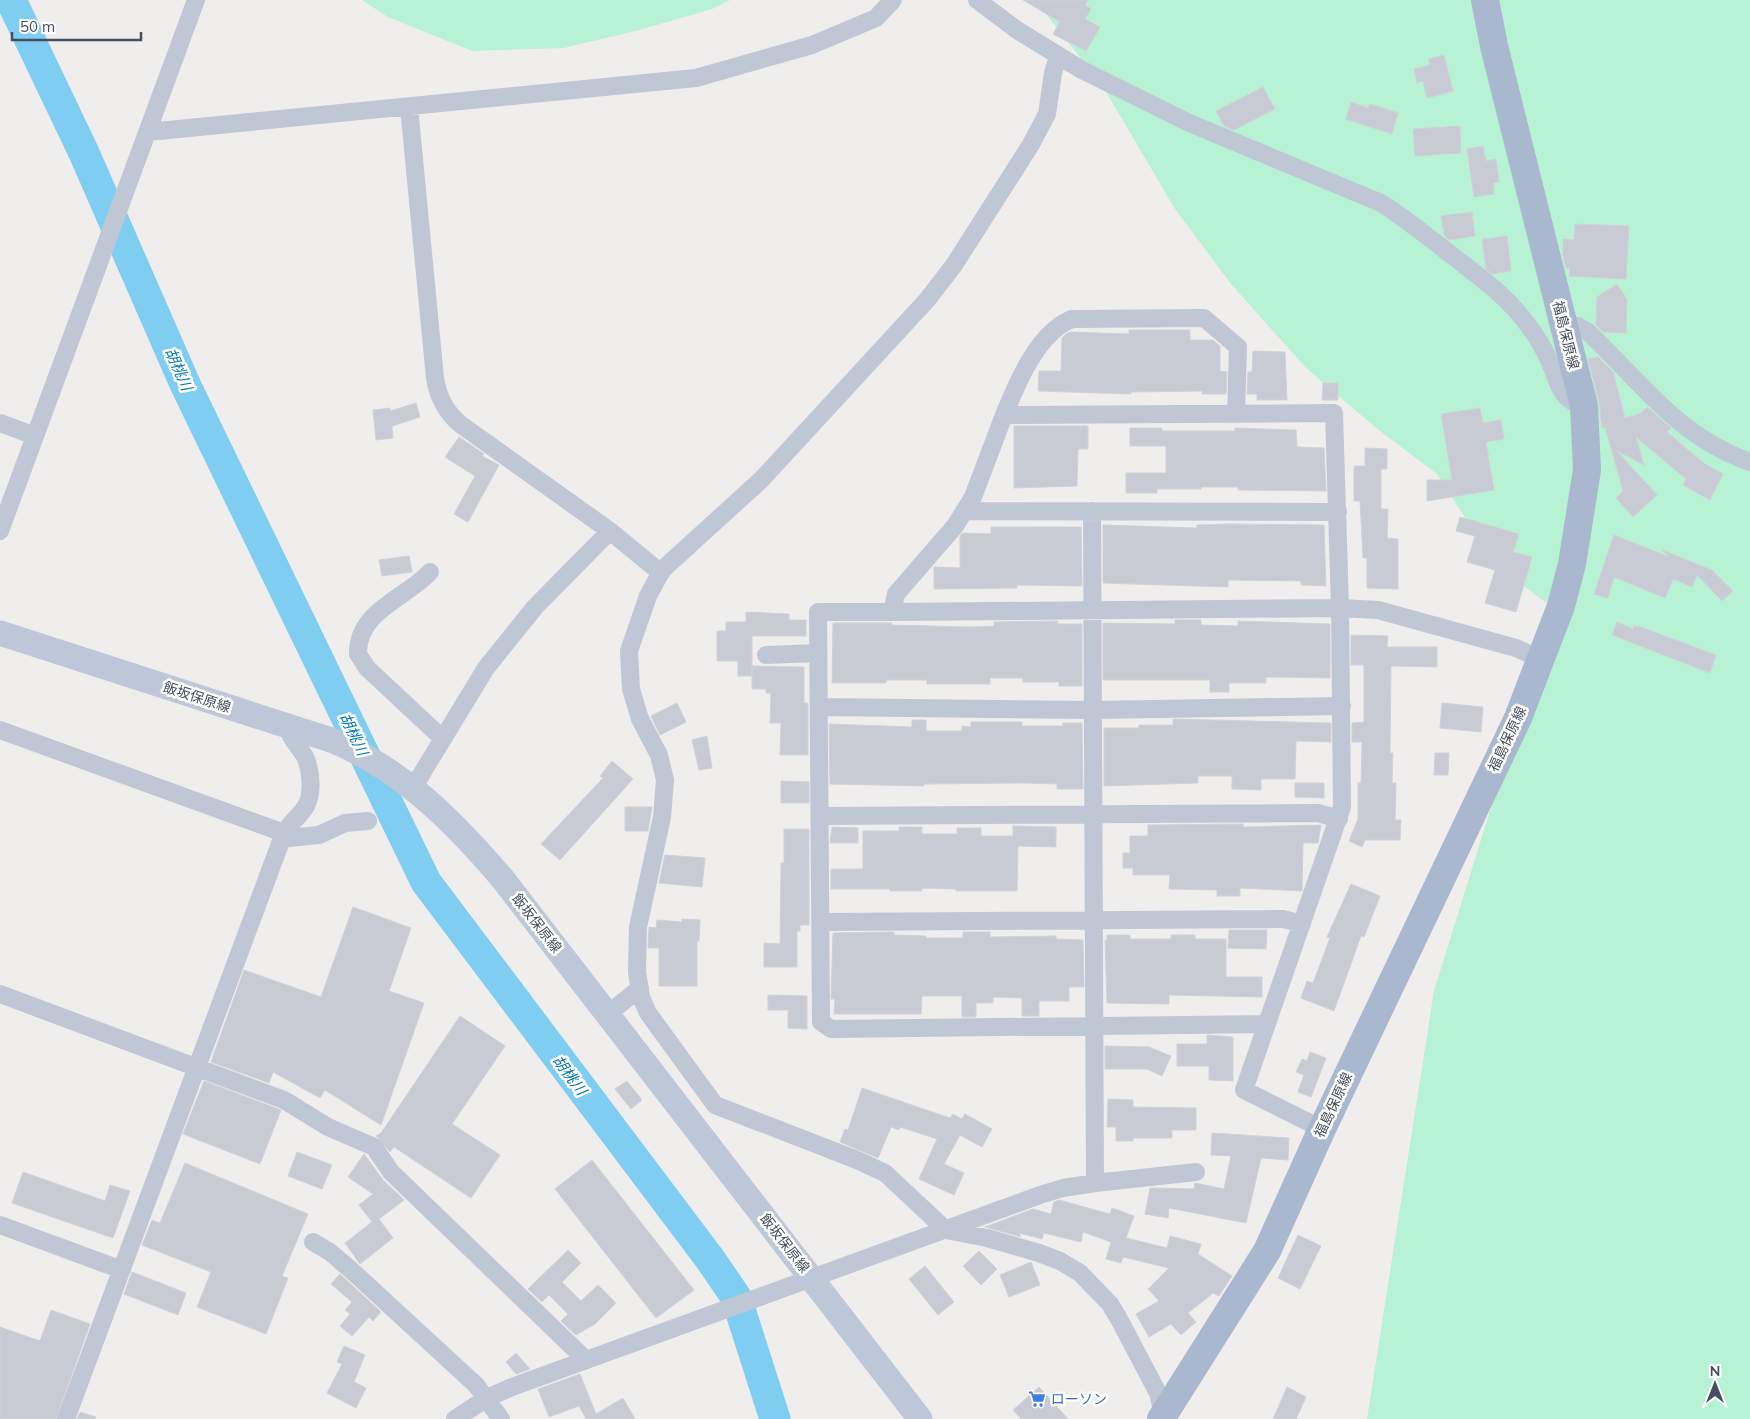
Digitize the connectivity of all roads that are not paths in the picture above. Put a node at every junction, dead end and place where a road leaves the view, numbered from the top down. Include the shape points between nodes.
1 (196, 0) edge
2 (892, 0) edge
3 (978, 0) edge
4 (1485, 0) edge
5 (1058, 57) junction
6 (409, 107) junction
7 (148, 132) junction
8 (1563, 324) junction
9 (1584, 406) junction
10 (1236, 414) junction
11 (1004, 415) junction
12 (0, 423) edge
13 (35, 436) junction
14 (1750, 462) edge
15 (965, 511) junction
16 (1092, 511) junction
17 (1338, 512) junction
18 (0, 531) edge
19 (610, 531) junction
20 (430, 572) dead end
21 (661, 573) junction
22 (1340, 608) junction
23 (1093, 610) junction
24 (892, 612) junction
25 (0, 633) edge
26 (818, 653) junction
27 (766, 655) dead end
28 (1541, 659) junction
29 (1342, 706) junction
30 (819, 707) junction
31 (1093, 710) junction
32 (292, 728) junction
33 (0, 730) edge
34 (443, 739) junction
35 (411, 786) junction
36 (1093, 814) junction
37 (821, 816) junction
38 (1339, 819) junction
39 (368, 821) dead end
40 (284, 833) junction
41 (1094, 920) junction
42 (821, 922) junction
43 (1302, 924) junction
44 (640, 988) junction
45 (0, 994) edge
46 (608, 1014) junction
47 (1267, 1024) junction
48 (1094, 1026) junction
49 (198, 1068) junction
50 (1322, 1129) junction
51 (1196, 1172) dead end
52 (1095, 1184) junction
53 (0, 1224) edge
54 (946, 1230) junction
55 (313, 1242) dead end
56 (122, 1270) junction
57 (812, 1278) junction
58 (586, 1360) junction
59 (488, 1398) junction
60 (1163, 1418) edge
61 (66, 1419) edge
62 (455, 1419) edge
63 (501, 1419) edge
64 (920, 1419) edge

1 - 7 street
2 - 6 street via 876,18 812,45 696,78
3 - 5 street
4 - 8 main road, 福島保原線
5 - 9 street via 1187,122 1381,203 1410,221 1502,294 1530,327 1566,397 1572,404
5 - 21 street via 1047,114 954,265 927,300 761,480
6 - 7 street
6 - 19 street via 435,378 440,399 460,424
7 - 13 street
8 - 9 main road, 福島保原線
8 - 14 street via 1578,326 1588,332 1687,429 1723,451
9 - 28 main road, 福島保原線 via 1587,470 1582,508 1561,606
10 - 11 street
10 - 11 street via 1238,347 1204,318 1072,319 1061,324 1027,366
10 - 17 street via 1334,413
11 - 15 street
12 - 13 street
13 - 18 street
15 - 16 street
15 - 24 street via 905,581 896,594
16 - 17 street
16 - 23 street
17 - 22 street
19 - 21 street
19 - 34 street via 535,607 505,643
20 - 34 street via 413,588 374,614 361,633 358,654 367,668
21 - 44 street via 648,596 629,651 631,688 640,719 659,755 664,780 662,817 638,927
22 - 23 street
22 - 28 street via 1378,610 1516,648
22 - 29 street
23 - 24 street
23 - 31 street
24 - 26 street via 818,612
25 - 32 main road, 飯坂保原線
26 - 27 street
26 - 30 street
28 - 50 main road, 福島保原線 via 1518,718
29 - 31 street
29 - 38 street via 1342,807
30 - 31 street
30 - 37 street
31 - 36 street
32 - 35 main road, 飯坂保原線 via 341,744
32 - 40 street via 291,736 306,759 309,792 306,807
33 - 40 street
34 - 35 street
35 - 46 main road, 飯坂保原線 via 464,834
36 - 37 street
36 - 38 street via 1318,813
36 - 41 street
37 - 42 street
38 - 43 street
39 - 40 street via 345,823 319,835 288,838
40 - 49 street
41 - 42 street
41 - 43 street via 1283,918
41 - 48 street
42 - 48 street via 821,1022 831,1029
43 - 47 street
44 - 46 street
44 - 54 street via 648,1013 715,1104 885,1174
45 - 49 street
46 - 57 main road, 飯坂保原線
47 - 48 street
47 - 50 street via 1244,1090
48 - 52 street
49 - 56 street
49 - 58 street via 284,1100 328,1127 374,1147 391,1172
50 - 60 main road, 福島保原線 via 1267,1251
51 - 52 street
52 - 54 street via 1040,1195
53 - 56 street
54 - 57 street
54 - 60 street via 1039,1253 1080,1273 1110,1304 1158,1393
55 - 59 street via 351,1270
56 - 61 street
57 - 58 street
57 - 64 main road, 飯坂保原線
58 - 59 street
59 - 62 street
59 - 63 street

